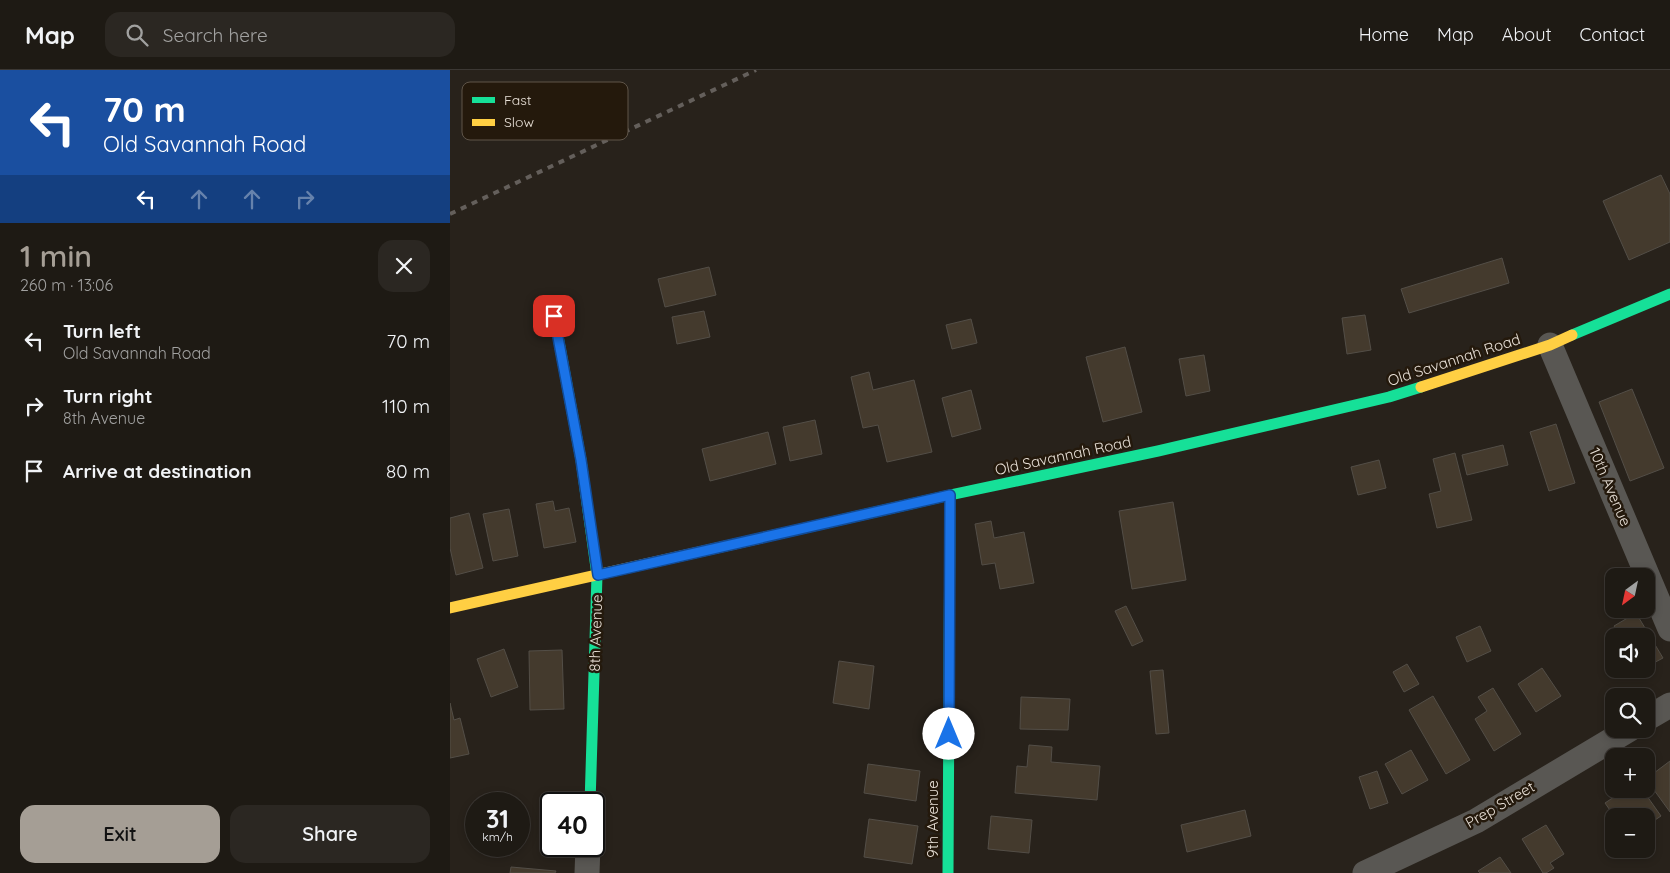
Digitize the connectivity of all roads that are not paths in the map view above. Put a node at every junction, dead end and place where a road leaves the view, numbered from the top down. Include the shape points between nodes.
1 (1670, 294) edge
2 (554, 316) dead end
3 (1550, 345) junction
4 (950, 495) junction
5 (598, 575) junction
6 (450, 608) edge
7 (1670, 629) edge
8 (1670, 705) edge
9 (1655, 714) edge
10 (1615, 738) edge
11 (590, 792) edge
12 (588, 857) edge
13 (588, 873) edge
14 (948, 873) edge
15 (1365, 873) edge

1 - 3 street, Old Savannah Road
2 - 5 street, 8th Avenue via 581,460
3 - 4 street, Old Savannah Road via 1389,397
3 - 7 street, 10th Avenue
4 - 5 street, Old Savannah Road
4 - 14 street, 9th Avenue
5 - 6 street, Old Savannah Road
5 - 11 street, 8th Avenue
8 - 9 street
10 - 15 street, Prep Street via 1476,820
12 - 13 street

